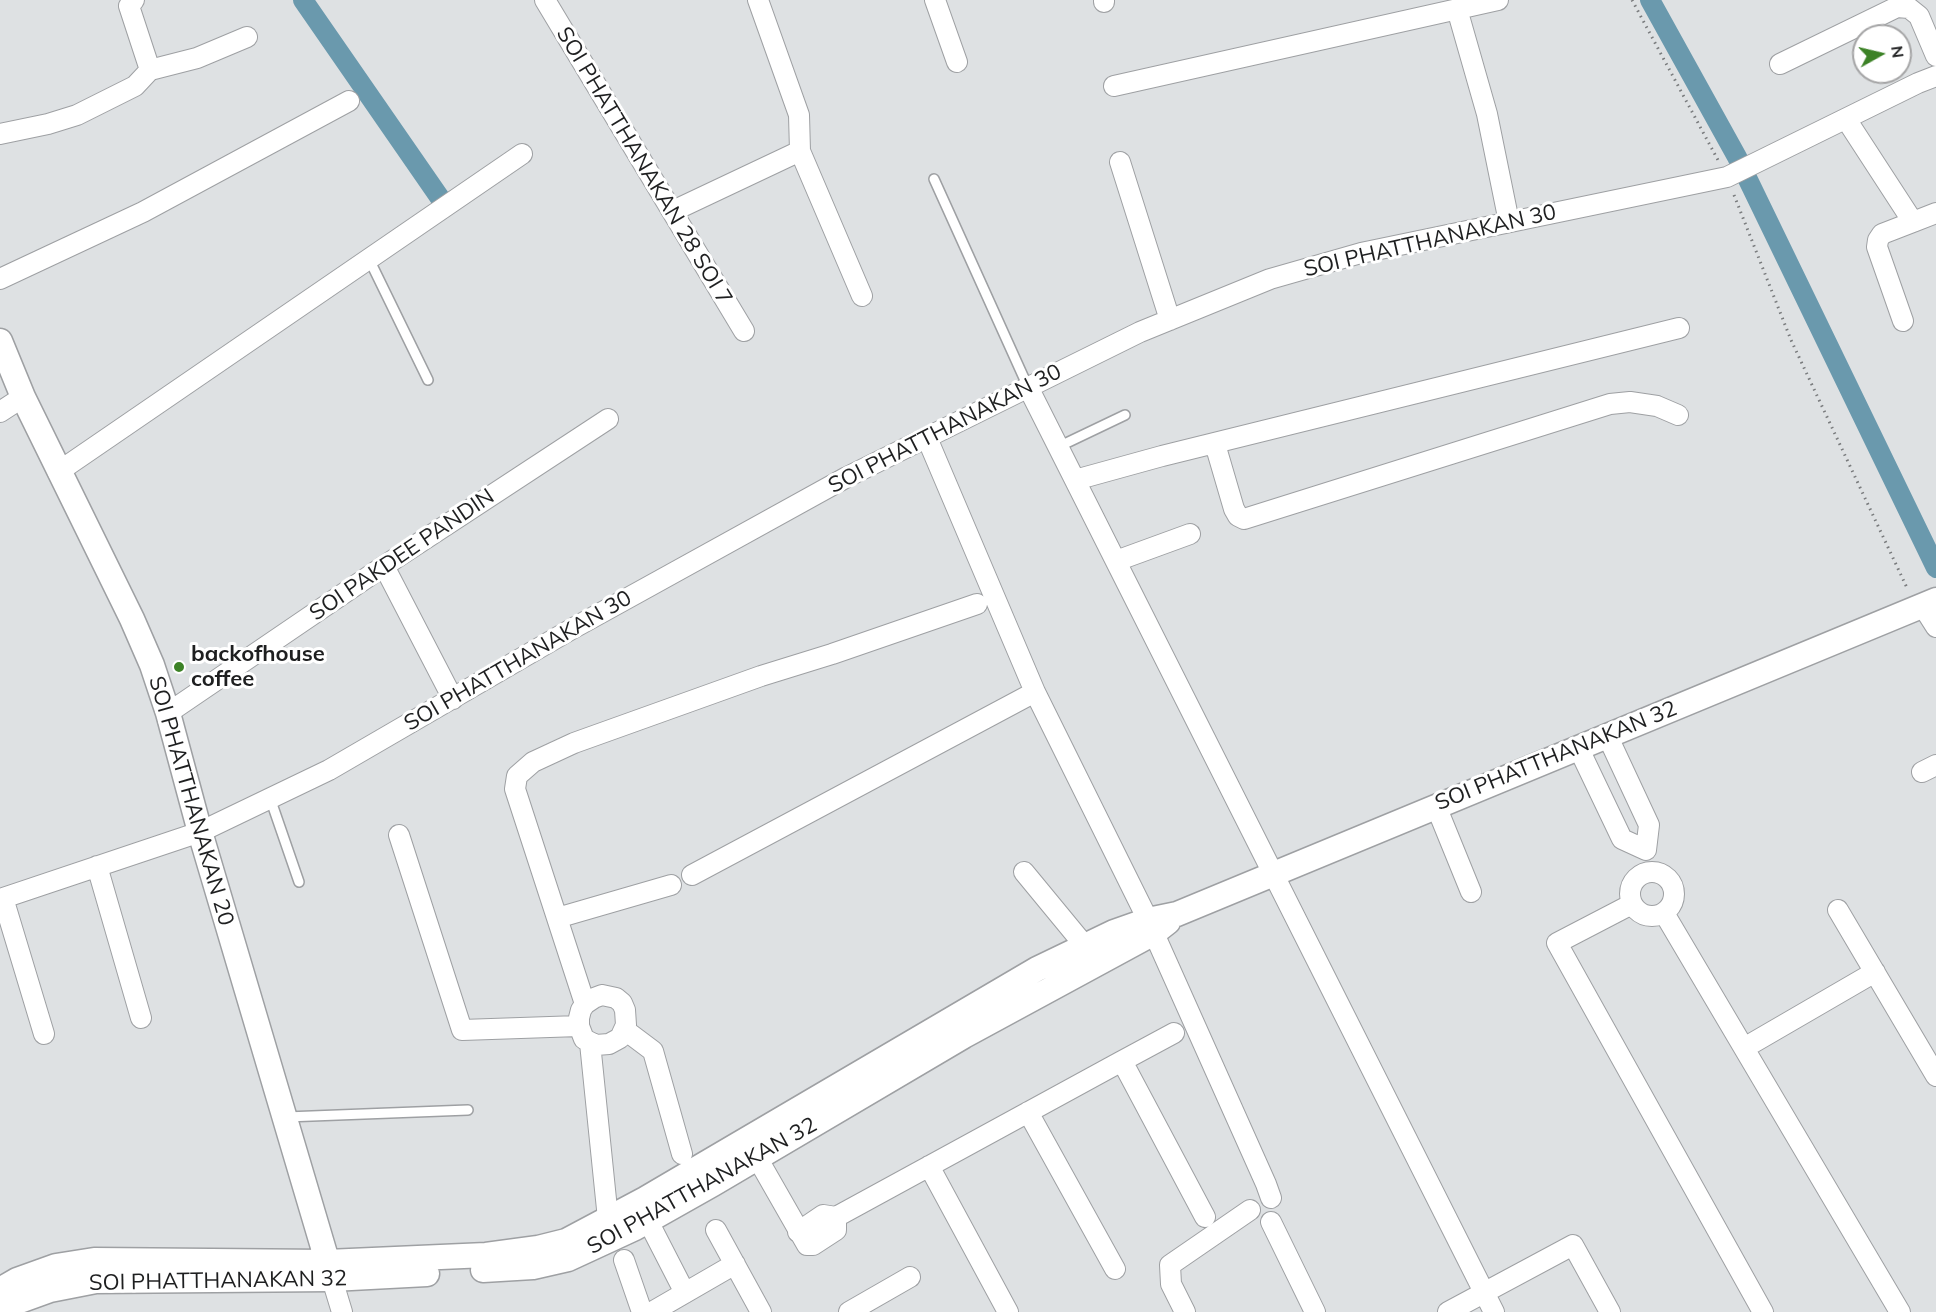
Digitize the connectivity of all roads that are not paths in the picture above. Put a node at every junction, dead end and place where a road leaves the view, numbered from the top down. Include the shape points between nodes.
1 (544, 0) edge
2 (758, 0) edge
3 (935, 0) edge
4 (1485, 1) edge
5 (129, 2) edge
6 (1457, 9) junction
7 (247, 37) dead end
8 (1936, 56) edge
9 (957, 62) dead end
10 (1780, 64) dead end
11 (150, 70) junction
12 (1936, 76) edge
13 (1114, 86) dead end
14 (349, 101) dead end
15 (1846, 119) junction
16 (0, 134) edge
17 (800, 151) junction
18 (522, 154) dead end
19 (1120, 162) dead end
20 (934, 179) dead end
21 (673, 211) junction
22 (1936, 213) edge
23 (1509, 222) junction
24 (1913, 222) junction
25 (369, 259) junction
26 (0, 279) edge
27 (862, 296) dead end
28 (1170, 320) junction
29 (1903, 321) dead end
30 (1679, 328) dead end
31 (744, 331) dead end
32 (0, 341) edge
33 (428, 380) dead end
34 (1028, 387) junction
35 (23, 397) junction
36 (0, 412) edge
37 (1678, 415) dead end
38 (1125, 416) dead end
39 (608, 419) dead end
40 (927, 438) junction
41 (1215, 444) junction
42 (1058, 447) junction
43 (58, 472) junction
44 (1075, 480) junction
45 (1190, 534) dead end
46 (1116, 561) junction
47 (384, 566) junction
48 (1926, 603) edge
49 (977, 604) dead end
50 (1936, 627) edge
51 (1035, 692) junction
52 (453, 699) junction
53 (168, 713) junction
54 (1607, 735) junction
55 (1578, 747) junction
56 (270, 798) junction
57 (1436, 806) junction
58 (200, 832) junction
59 (399, 835) dead end
60 (1646, 850) junction
61 (98, 866) junction
62 (1651, 871) junction
63 (1024, 872) dead end
64 (1274, 874) junction
65 (692, 875) dead end
66 (299, 882) dead end
67 (671, 885) dead end
68 (1471, 892) dead end
69 (1, 899) edge
70 (1632, 904) junction
71 (1838, 910) dead end
72 (1664, 913) junction
73 (557, 918) junction
74 (1151, 927) junction
75 (1085, 946) junction
76 (1875, 972) junction
77 (585, 1004) junction
78 (141, 1018) dead end
79 (579, 1026) junction
80 (958, 1027) junction
81 (625, 1030) junction
82 (1174, 1033) dead end
83 (44, 1034) dead end
84 (590, 1044) junction
85 (1744, 1048) junction
86 (1122, 1061) junction
87 (1936, 1076) edge
88 (468, 1110) dead end
89 (1028, 1112) junction
90 (284, 1117) junction
91 (752, 1149) junction
92 (682, 1154) dead end
93 (929, 1166) junction
94 (1271, 1198) junction
95 (1250, 1210) junction
96 (1205, 1217) dead end
97 (608, 1219) junction
98 (648, 1221) junction
99 (1271, 1222) junction
100 (716, 1230) dead end
101 (624, 1260) dead end
102 (735, 1264) junction
103 (1115, 1269) dead end
104 (172, 1271) junction
105 (330, 1271) junction
106 (910, 1277) dead end
107 (0, 1290) edge
108 (685, 1293) junction
109 (1484, 1293) junction
110 (873, 1306) edge
111 (0, 1311) edge
112 (342, 1312) edge
113 (642, 1312) edge
114 (652, 1312) edge
115 (761, 1312) edge
116 (849, 1312) edge
117 (1008, 1312) edge
118 (1185, 1312) edge
119 (1315, 1312) edge
120 (1448, 1312) edge
121 (1494, 1312) edge
122 (1610, 1312) edge
123 (1763, 1312) edge
124 (1900, 1312) edge

1 - 21 street, SOI PHATTHANAKAN 28 SOI 7
2 - 17 street via 794,98
3 - 9 street
4 - 6 street
5 - 11 street
6 - 13 street
6 - 23 street via 1487,114
7 - 11 street via 197,58
8 - 10 street via 1919,16 1909,8 1897,8
11 - 16 street via 135,86 77,115
12 - 15 street, SOI PHATTHANAKAN 30
14 - 26 street via 143,212
15 - 23 street, SOI PHATTHANAKAN 30 via 1727,177
15 - 24 street
17 - 21 street
17 - 27 street
18 - 25 street
19 - 28 street
20 - 34 lane
21 - 31 street, SOI PHATTHANAKAN 28 SOI 7
22 - 24 street
23 - 28 street, SOI PHATTHANAKAN 30 via 1361,253 1270,279
24 - 29 street via 1882,234 1877,247
25 - 33 lane
25 - 43 street
28 - 34 street, SOI PHATTHANAKAN 30
30 - 41 street
32 - 35 street, SOI PHATTHANAKAN 20
34 - 40 street, SOI PHATTHANAKAN 30
34 - 42 street
35 - 36 street
35 - 43 street, SOI PHATTHANAKAN 20
37 - 41 street via 1648,404 1610,404 1244,519 1234,509
38 - 42 lane
39 - 47 street, SOI PAKDEE PANDIN
40 - 51 street
40 - 52 street, SOI PHATTHANAKAN 30 via 847,477
41 - 44 street
42 - 44 street
43 - 53 street, SOI PHATTHANAKAN 20 via 132,620
44 - 46 street
45 - 46 street
46 - 64 street
47 - 52 street
47 - 53 street, SOI PAKDEE PANDIN
48 - 50 street
48 - 54 street, SOI PHATTHANAKAN 32
49 - 73 street via 761,676 574,743 533,762 517,776 515,789
51 - 65 street
51 - 74 street
52 - 56 street, SOI PHATTHANAKAN 30 via 329,770
53 - 58 street, SOI PHATTHANAKAN 20
54 - 55 street, SOI PHATTHANAKAN 32
54 - 60 street via 1649,825
55 - 57 street, SOI PHATTHANAKAN 32
55 - 60 street via 1622,839
56 - 58 street, SOI PHATTHANAKAN 30
56 - 66 lane
57 - 64 street, SOI PHATTHANAKAN 32
57 - 68 street
58 - 61 street, SOI PHATTHANAKAN 30
58 - 90 street, SOI PHATTHANAKAN 20
59 - 79 street via 462,1030
60 - 62 street
61 - 69 street, SOI PHATTHANAKAN 30
61 - 78 street
62 - 70 street via 1633,882
62 - 72 street via 1665,875 1674,887 1673,902
63 - 75 street
64 - 74 street, SOI PHATTHANAKAN 32
64 - 109 street
67 - 73 street
69 - 83 street
70 - 72 street via 1650,916
70 - 123 street via 1557,943
71 - 76 street
72 - 85 street
73 - 77 street
74 - 75 street, SOI PHATTHANAKAN 32
74 - 80 street, SOI PHATTHANAKAN 32
74 - 94 street
75 - 80 street, SOI PHATTHANAKAN 32 via 1037,969
76 - 85 street
76 - 87 street
77 - 79 street
77 - 81 street via 602,995 616,998 625,1010
79 - 84 street
80 - 91 street, SOI PHATTHANAKAN 32
81 - 84 street via 609,1044
81 - 92 street via 653,1052
82 - 86 street
84 - 97 street
85 - 124 street
86 - 89 street
86 - 96 street
88 - 90 lane
89 - 93 street
89 - 103 street
90 - 105 street, SOI PHATTHANAKAN 20
91 - 93 street via 798,1232 823,1215 836,1216
91 - 97 street, SOI PHATTHANAKAN 32
91 - 98 street, SOI PHATTHANAKAN 32
93 - 117 street
94 - 95 street via 1257,1198
94 - 99 street via 1278,1210
95 - 99 street via 1257,1222
95 - 118 street via 1170,1265 1171,1284
97 - 105 street, SOI PHATTHANAKAN 32 via 566,1241 538,1248
98 - 105 street, SOI PHATTHANAKAN 32 via 568,1259 533,1268
98 - 108 street
99 - 119 street
100 - 102 street
101 - 113 street
102 - 108 street
102 - 115 street
104 - 105 street, SOI PHATTHANAKAN 32
104 - 107 street, SOI PHATTHANAKAN 32 via 94,1260 56,1266
104 - 111 street, SOI PHATTHANAKAN 32 via 50,1290
105 - 112 street
106 - 110 street
108 - 114 street
109 - 120 street
109 - 121 street
109 - 122 street via 1573,1245
110 - 116 street

